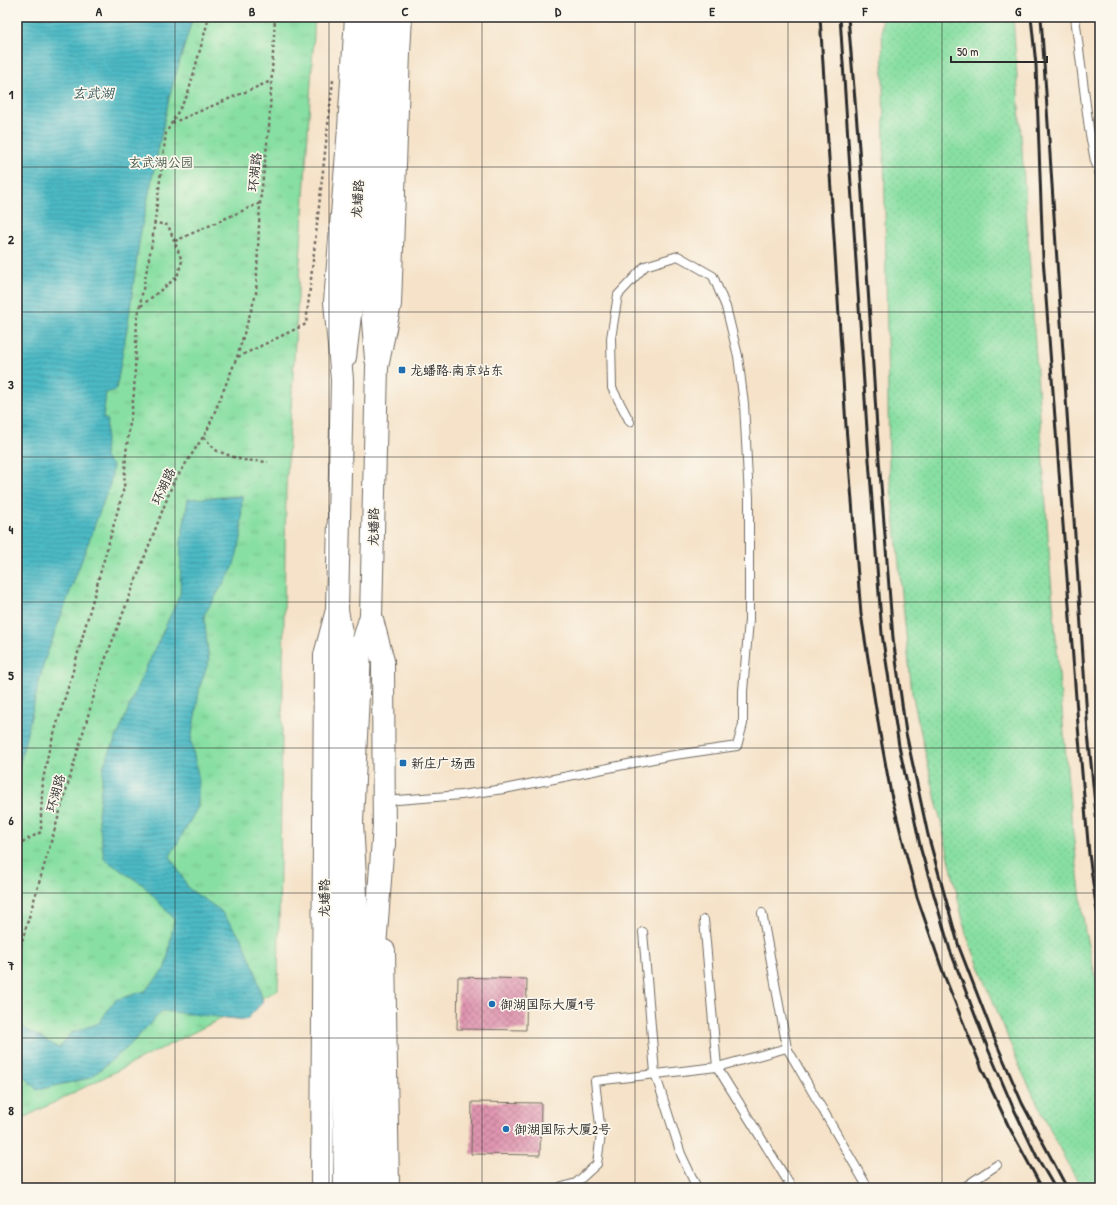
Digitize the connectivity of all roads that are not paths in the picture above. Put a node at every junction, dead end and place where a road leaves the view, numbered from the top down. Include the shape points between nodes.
1 (356, 17) edge
2 (1075, 17) edge
3 (385, 19) edge
4 (1100, 174) edge
5 (362, 297) junction
6 (377, 367) junction
7 (342, 380) junction
8 (630, 422) dead end
9 (337, 610) junction
10 (371, 616) junction
11 (353, 654) junction
12 (384, 802) junction
13 (384, 826) junction
14 (762, 912) dead end
15 (704, 920) dead end
16 (643, 932) dead end
17 (787, 1048) junction
18 (717, 1067) junction
19 (655, 1073) junction
20 (997, 1165) dead end
21 (17, 1186) edge
22 (20, 1188) edge
23 (322, 1188) edge
24 (345, 1188) edge
25 (361, 1188) edge
26 (375, 1188) edge
27 (388, 1188) edge
28 (559, 1188) edge
29 (697, 1188) edge
30 (792, 1188) edge
31 (868, 1188) edge
32 (963, 1188) edge

1 - 7 main road, 龙蟠路 via 335,302
2 - 4 lane via 1089,128
3 - 5 main road, 龙蟠路 via 356,218
3 - 6 main road, 龙蟠路 via 390,304
5 - 6 main road, 龙蟠路
5 - 7 main road, 龙蟠路
6 - 10 main road, 龙蟠路
7 - 9 main road, 龙蟠路
8 - 12 lane via 612,388 611,338 618,295 645,266 678,256 713,276 726,307 738,356 744,404 749,620 743,724 737,746 668,756 504,789
9 - 11 main road, 龙蟠路
9 - 23 main road, 龙蟠路 via 325,655
10 - 11 main road, 龙蟠路
10 - 12 main road, 龙蟠路 via 383,661
11 - 24 main road, 龙蟠路 via 336,822 343,990
11 - 25 main road, 龙蟠路 via 352,822 358,932
12 - 13 main road, 龙蟠路
13 - 26 main road via 371,1001
13 - 27 main road, 龙蟠路
14 - 17 lane
15 - 18 lane
16 - 19 lane
17 - 18 lane
17 - 31 lane
18 - 19 lane
18 - 30 lane
19 - 28 lane via 595,1081 601,1134 597,1164 576,1183
19 - 29 lane via 681,1154
20 - 32 lane
21 - 22 lane

